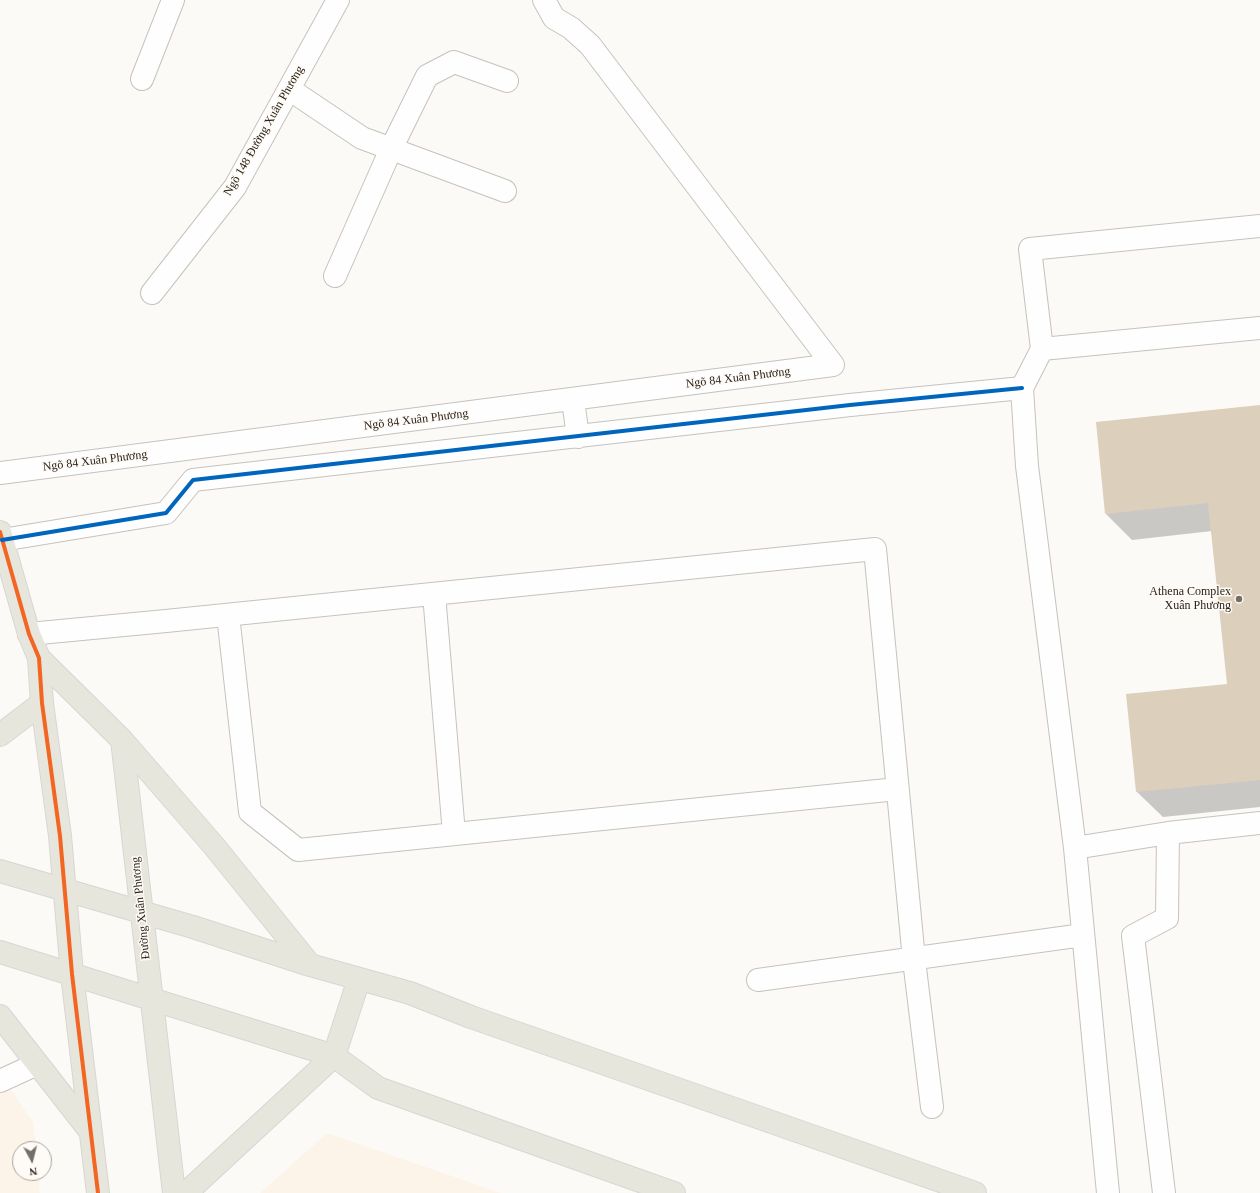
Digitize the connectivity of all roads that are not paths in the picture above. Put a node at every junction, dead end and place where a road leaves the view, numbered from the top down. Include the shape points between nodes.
1 (173, 0) edge
2 (338, 0) edge
3 (544, 0) edge
4 (142, 79) dead end
5 (507, 81) dead end
6 (289, 88) junction
7 (391, 149) junction
8 (505, 191) dead end
9 (1260, 226) edge
10 (335, 276) dead end
11 (152, 294) dead end
12 (1260, 328) edge
13 (1042, 349) junction
14 (1022, 388) junction
15 (573, 400) junction
16 (578, 437) junction
17 (0, 473) edge
18 (1, 536) edge
19 (434, 594) junction
20 (228, 615) junction
21 (29, 634) junction
22 (39, 658) junction
23 (42, 703) junction
24 (0, 735) edge
25 (122, 740) junction
26 (897, 790) junction
27 (1260, 823) edge
28 (1168, 833) junction
29 (454, 834) junction
30 (1075, 848) junction
31 (0, 871) edge
32 (64, 890) junction
33 (141, 912) junction
34 (1083, 936) junction
35 (0, 952) edge
36 (914, 960) junction
37 (310, 965) junction
38 (72, 974) junction
39 (359, 979) junction
40 (758, 980) dead end
41 (151, 998) junction
42 (0, 1016) edge
43 (334, 1056) junction
44 (37, 1064) junction
45 (0, 1081) edge
46 (932, 1107) dead end
47 (90, 1130) junction
48 (98, 1193) edge
49 (174, 1193) edge
50 (186, 1193) edge
51 (674, 1193) edge
52 (975, 1193) edge
53 (1108, 1193) edge
54 (1164, 1193) edge

1 - 4 street
2 - 6 street, Ngõ 148 Đường Xuân Phương
3 - 15 street, Ngõ 84 Xuân Phương via 554,18 571,28 590,45 833,366
5 - 7 street via 454,62 427,76
6 - 7 street via 362,138
6 - 11 street, Ngõ 148 Đường Xuân Phương via 235,187
7 - 8 street
7 - 10 street
9 - 13 street via 1030,249
12 - 13 street
13 - 14 street
14 - 16 street
14 - 30 street via 1027,466
15 - 16 street
15 - 17 street, Ngõ 84 Xuân Phương
16 - 18 street via 193,480 166,513
18 - 21 main road
19 - 20 street
19 - 26 street via 875,549
19 - 29 street
20 - 21 street
20 - 29 street via 250,812 298,850
21 - 22 main road
22 - 23 main road
22 - 25 main road
23 - 24 main road
23 - 32 main road via 60,836
25 - 33 main road, Đường Xuân Phương
25 - 37 main road via 214,846
26 - 29 street
26 - 36 street
27 - 28 street
28 - 30 street
28 - 54 street via 1167,918 1133,936
30 - 34 street
31 - 32 main road
32 - 33 main road
32 - 38 main road
33 - 37 main road
33 - 41 main road, Đường Xuân Phương
34 - 36 street
34 - 53 street
35 - 38 main road
36 - 40 street
36 - 46 street
37 - 39 main road
38 - 41 main road
38 - 47 main road
39 - 43 main road
39 - 52 main road via 410,993
41 - 43 main road
41 - 49 main road, Đường Xuân Phương
42 - 44 main road
43 - 50 main road
43 - 51 main road via 378,1088
44 - 45 street
44 - 47 main road
47 - 48 main road

